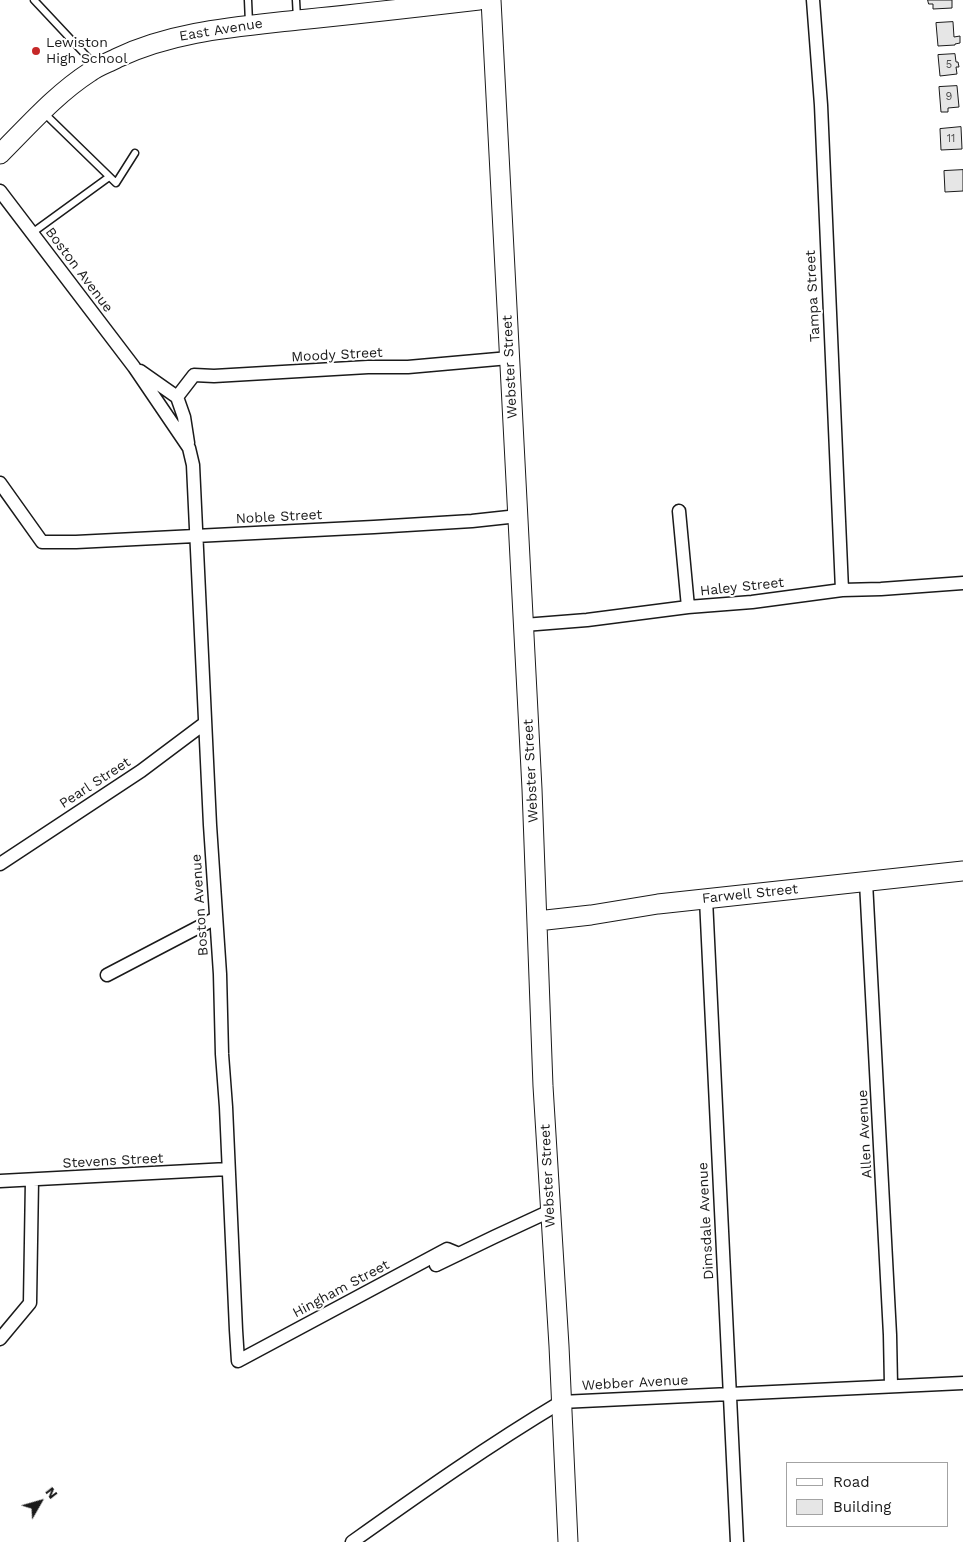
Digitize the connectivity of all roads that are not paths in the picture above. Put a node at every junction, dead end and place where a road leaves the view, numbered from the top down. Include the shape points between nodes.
1 (34, 0) edge
2 (248, 0) edge
3 (296, 0) edge
4 (479, 0) edge
5 (492, 0) edge
6 (813, 0) edge
7 (297, 21) junction
8 (250, 24) junction
9 (97, 68) junction
10 (42, 112) junction
11 (135, 153) dead end
12 (0, 154) edge
13 (109, 177) junction
14 (0, 191) edge
15 (32, 233) junction
16 (509, 358) junction
17 (134, 367) junction
18 (177, 397) junction
19 (189, 448) junction
20 (0, 483) edge
21 (679, 511) dead end
22 (518, 516) junction
23 (197, 536) junction
24 (963, 583) edge
25 (842, 590) junction
26 (688, 607) junction
27 (524, 625) junction
28 (205, 723) junction
29 (0, 864) edge
30 (963, 871) edge
31 (866, 882) junction
32 (706, 899) junction
33 (216, 918) junction
34 (537, 921) junction
35 (107, 974) dead end
36 (228, 1169) junction
37 (32, 1180) junction
38 (0, 1181) edge
39 (550, 1212) junction
40 (459, 1254) junction
41 (436, 1265) dead end
42 (0, 1339) edge
43 (238, 1361) joint
44 (963, 1383) edge
45 (891, 1385) junction
46 (729, 1393) junction
47 (561, 1402) junction
48 (352, 1542) edge
49 (568, 1542) edge
50 (737, 1542) edge

1 - 9 lane
2 - 8 lane
3 - 7 lane
4 - 7 main road, East Avenue via 373,9
5 - 16 main road, Webster Street
6 - 25 street, Tampa Street via 821,105
7 - 8 main road, East Avenue
8 - 9 main road, East Avenue via 162,41 138,48
9 - 10 main road, East Avenue
10 - 12 main road, East Avenue
10 - 13 lane
11 - 13 lane via 116,183
13 - 15 lane
14 - 15 street, Boston Avenue
15 - 17 street, Boston Avenue
16 - 18 street, Moody Street via 408,367 194,375
16 - 22 main road, Webster Street
17 - 18 street, Boston Avenue
17 - 19 street, Boston Avenue
18 - 19 street, Boston Avenue
19 - 23 street, Boston Avenue
20 - 23 street, Noble Street via 42,542
21 - 26 street
22 - 23 street, Noble Street
22 - 27 main road, Webster Street
23 - 28 street, Boston Avenue
24 - 25 street, Haley Street
25 - 26 street, Haley Street
26 - 27 street, Haley Street via 648,614
27 - 34 main road, Webster Street
28 - 29 street, Pearl Street via 141,771
28 - 33 street, Boston Avenue
30 - 31 main road, Farwell Street
31 - 32 main road, Farwell Street
31 - 45 street, Allen Avenue
32 - 34 main road, Farwell Street
32 - 46 street, Dimsdale Avenue
33 - 35 street
33 - 36 street, Boston Avenue
34 - 39 main road, Webster Street
36 - 37 street, Stevens Street
36 - 43 street, Boston Avenue
37 - 38 street, Stevens Street
37 - 42 street via 30,1303
39 - 40 street
39 - 47 main road, Webster Street
40 - 41 street
40 - 43 street, Hingham Street via 447,1249
44 - 45 street, Webber Avenue
45 - 46 street, Webber Avenue
46 - 47 street, Webber Avenue
46 - 50 street, Dimsdale Avenue
47 - 48 street via 455,1469
47 - 49 main road, Webster Street

